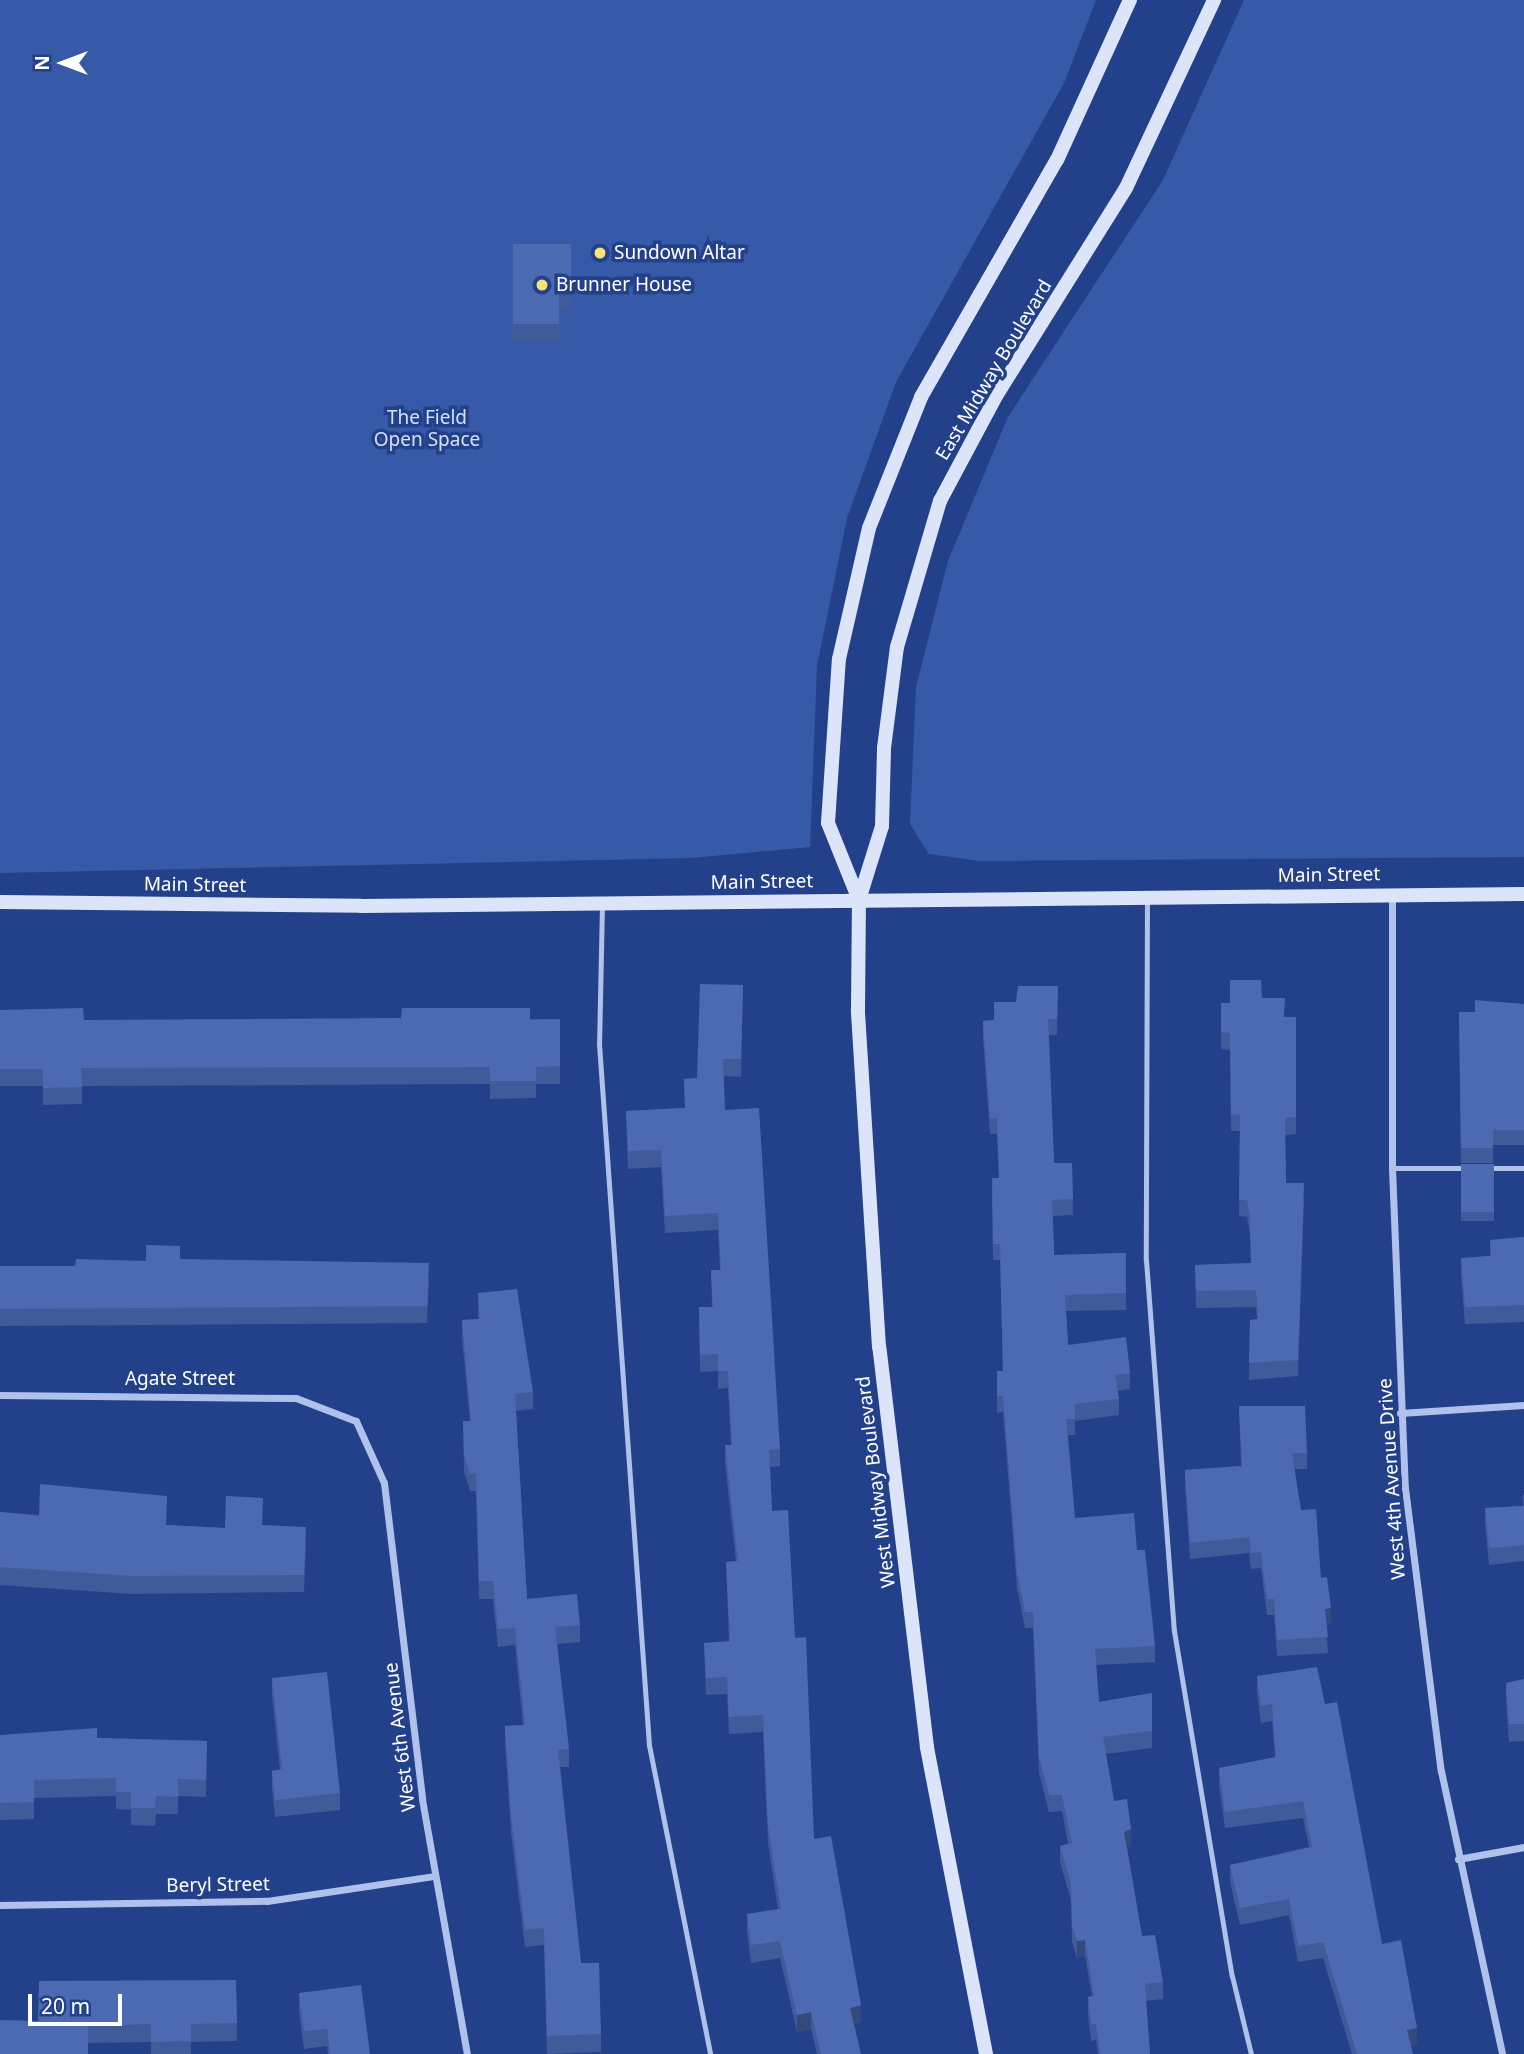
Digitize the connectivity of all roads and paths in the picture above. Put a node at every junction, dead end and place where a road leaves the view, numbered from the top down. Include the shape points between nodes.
1 (1130, 0) edge
2 (1214, 0) edge
3 (1392, 894) junction
4 (1524, 894) edge
5 (1147, 897) junction
6 (859, 900) junction
7 (0, 902) edge
8 (602, 904) junction
9 (1392, 1168) junction
10 (1471, 1168) edge
11 (1484, 1168) edge
12 (1524, 1168) edge
13 (0, 1395) edge
14 (1524, 1405) edge
15 (1400, 1413) junction
16 (356, 1421) joint
17 (1524, 1847) edge
18 (1458, 1859) junction
19 (435, 1876) junction
20 (0, 1905) edge
21 (467, 2054) edge
22 (710, 2054) edge
23 (986, 2054) edge
24 (1251, 2054) edge
25 (1502, 2054) edge

1 - 6 main road via 1057,160 921,397 869,528 839,659 828,810
2 - 6 main road, East Midway Boulevard via 1126,188 996,396 940,501 897,647 884,748 882,826
3 - 4 main road, Main Street
3 - 5 main road, Main Street
3 - 9 street, West 4th Avenue Drive
5 - 6 main road, Main Street
5 - 24 lane via 1146,1260 1174,1631 1232,1976
6 - 8 main road, Main Street
6 - 23 main road, West Midway Boulevard via 858,1023 879,1348 927,1747
7 - 8 main road, Main Street
8 - 22 lane via 599,1044 649,1745
9 - 10 lane
9 - 15 street, West 4th Avenue Drive
11 - 12 lane
13 - 16 street, Agate Street via 296,1398
14 - 15 street
15 - 18 street, West 4th Avenue Drive via 1422,1640
16 - 19 street, West 6th Avenue via 384,1483
17 - 18 street
18 - 25 street, West 4th Avenue Drive
19 - 20 street, Beryl Street via 267,1901
19 - 21 street, West 6th Avenue

